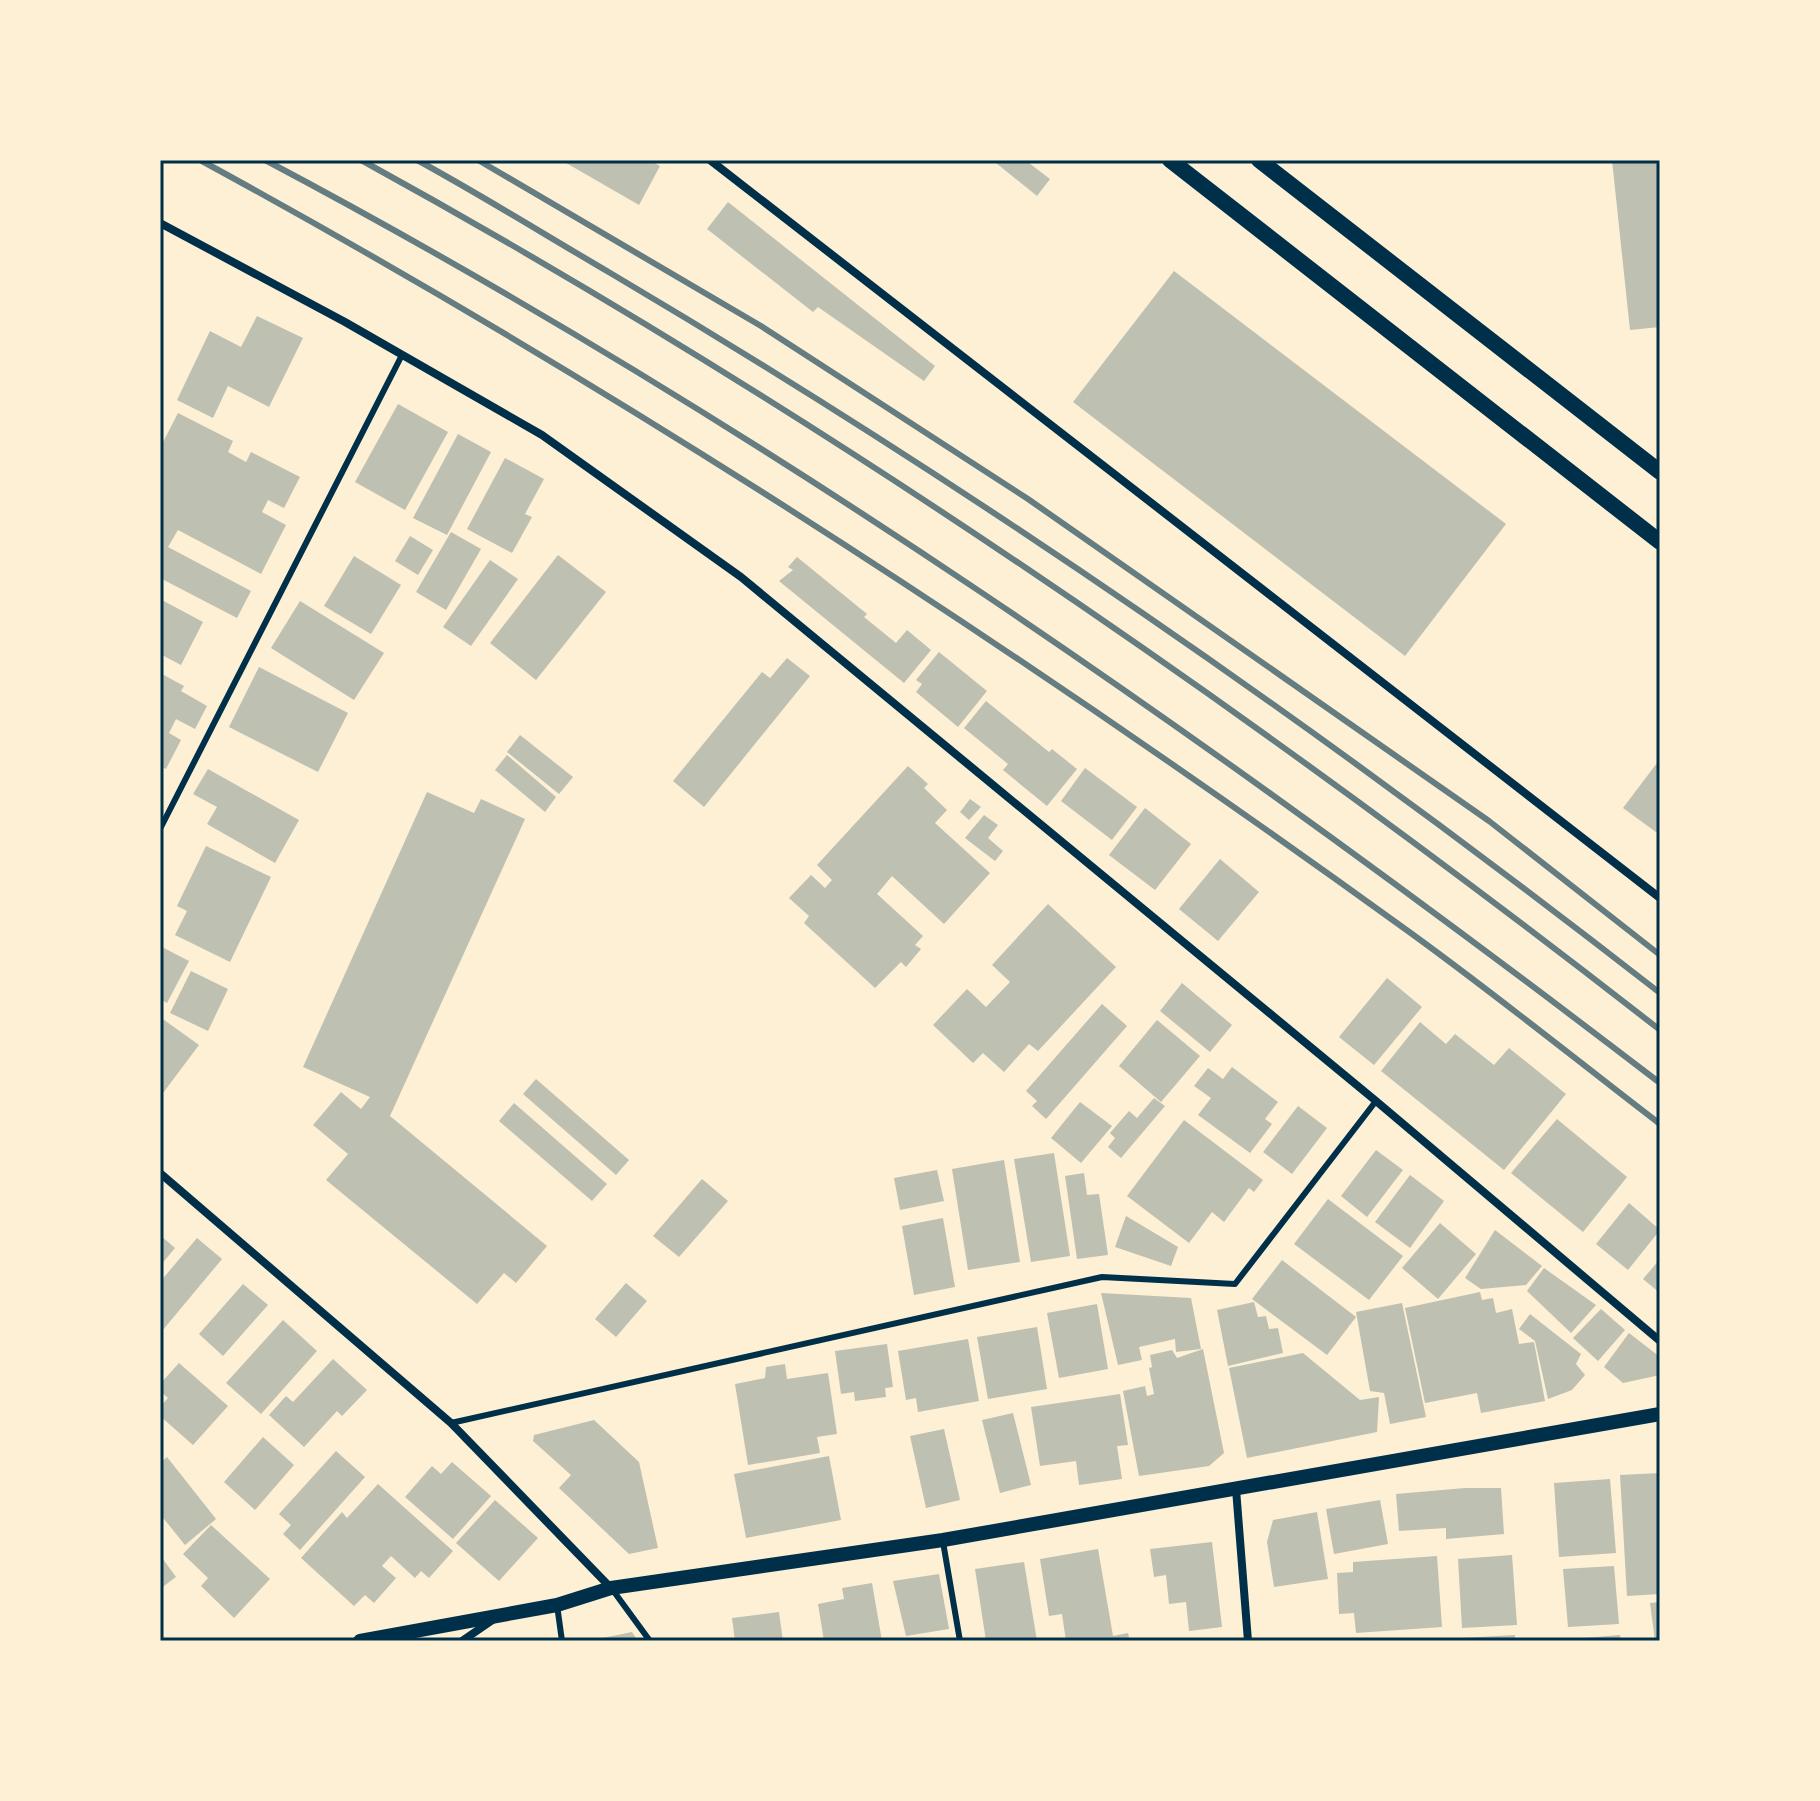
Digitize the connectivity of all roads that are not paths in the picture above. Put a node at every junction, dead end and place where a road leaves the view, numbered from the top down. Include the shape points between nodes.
1 (710, 160) edge
2 (1170, 160) edge
3 (1259, 160) edge
4 (160, 223) edge
5 (402, 355) junction
6 (1660, 472) edge
7 (1660, 542) edge
8 (160, 829) edge
9 (1660, 898) edge
10 (1376, 1101) junction
11 (160, 1173) edge
12 (1660, 1341) edge
13 (1660, 1414) edge
14 (451, 1423) junction
15 (1236, 1489) junction
16 (943, 1540) junction
17 (611, 1588) junction
18 (557, 1605) junction
19 (501, 1615) junction
20 (360, 1641) edge
21 (462, 1641) edge
22 (562, 1641) edge
23 (650, 1641) edge
24 (960, 1641) edge
25 (1248, 1641) edge

1 - 9 street
2 - 7 main road
3 - 6 main road
4 - 5 street
5 - 8 lane
5 - 10 street via 542,435 741,577
10 - 12 street
10 - 14 lane via 1235,1284 1102,1277
11 - 14 street
13 - 15 street
14 - 17 street
15 - 16 street
15 - 25 street
16 - 17 street
16 - 24 lane
17 - 18 street
17 - 23 lane
18 - 19 street
18 - 22 lane
19 - 20 street
19 - 21 street

